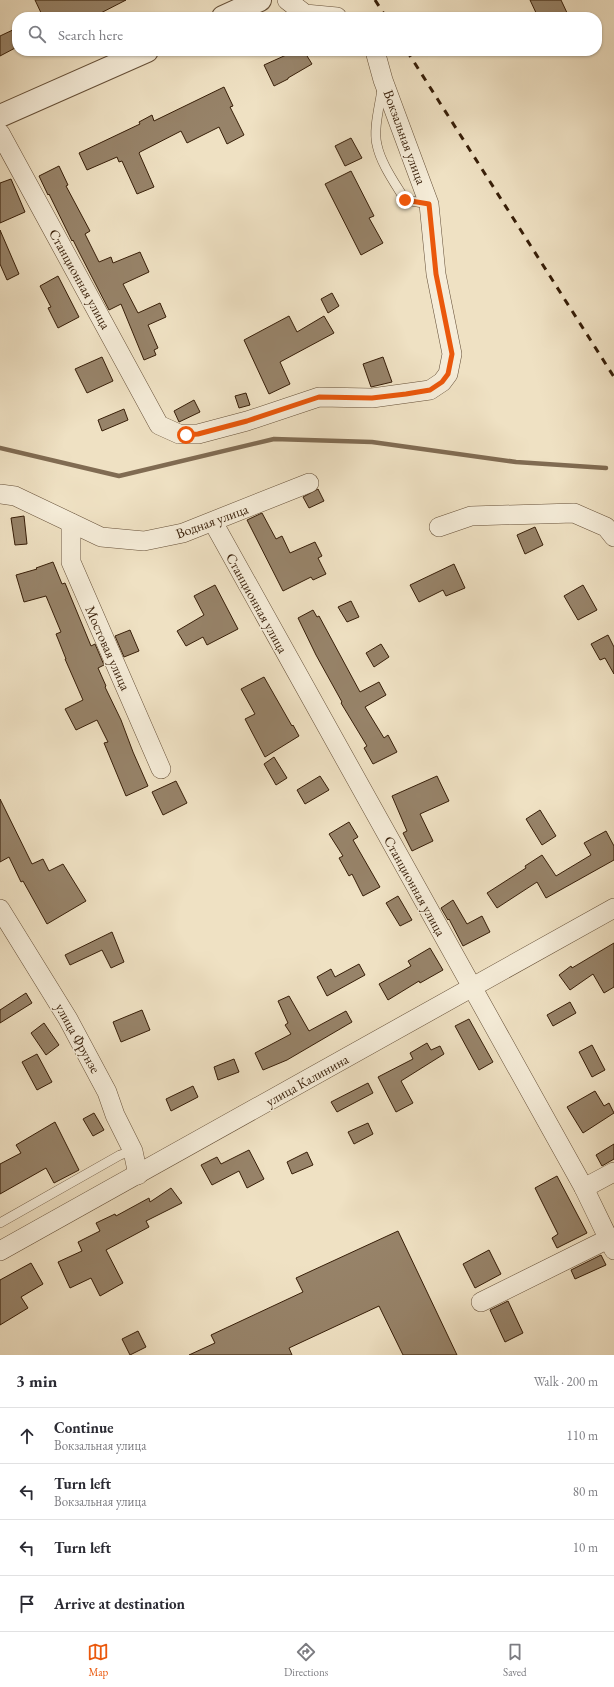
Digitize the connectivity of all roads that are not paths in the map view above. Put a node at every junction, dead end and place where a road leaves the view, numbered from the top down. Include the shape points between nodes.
1 (260, 0) edge
2 (287, 0) edge
3 (234, 12) edge
4 (302, 12) edge
5 (136, 56) edge
6 (376, 56) edge
7 (383, 80) junction
8 (0, 116) edge
9 (0, 133) edge
10 (429, 204) junction
11 (159, 425) joint
12 (309, 483) dead end
13 (0, 494) edge
14 (212, 522) junction
15 (71, 524) junction
16 (439, 527) dead end
17 (614, 537) edge
18 (161, 770) dead end
19 (614, 908) edge
20 (0, 909) edge
21 (471, 988) junction
22 (133, 1151) junction
23 (614, 1172) edge
24 (138, 1175) junction
25 (584, 1188) junction
26 (0, 1223) edge
27 (611, 1245) edge
28 (0, 1251) edge
29 (481, 1302) dead end

1 - 3 street
2 - 4 street
5 - 8 street
6 - 7 street, Вокзальная улица
7 - 10 street, Вокзальная улица
7 - 10 lane via 376,144 405,200
9 - 11 street, Станционная улица
10 - 11 street, Вокзальная улица via 436,274 452,354 448,374 436,387 372,398 319,397 198,434 179,434
12 - 14 street, Водная улица
13 - 15 street, Водная улица via 15,496
14 - 15 street, Водная улица via 183,533 144,541 101,536
14 - 21 street, Станционная улица
15 - 18 street, Мостовая улица via 71,562
16 - 17 street via 471,516 574,513 606,527
19 - 21 street, улица Калинина
20 - 22 street, улица Фрунзе via 68,1019
21 - 24 street, улица Калинина
21 - 25 street, Станционная улица
22 - 24 street, улица Фрунзе
22 - 26 lane via 120,1155
23 - 25 street
24 - 28 street, улица Калинина
25 - 27 street, Станционная улица
27 - 29 street

